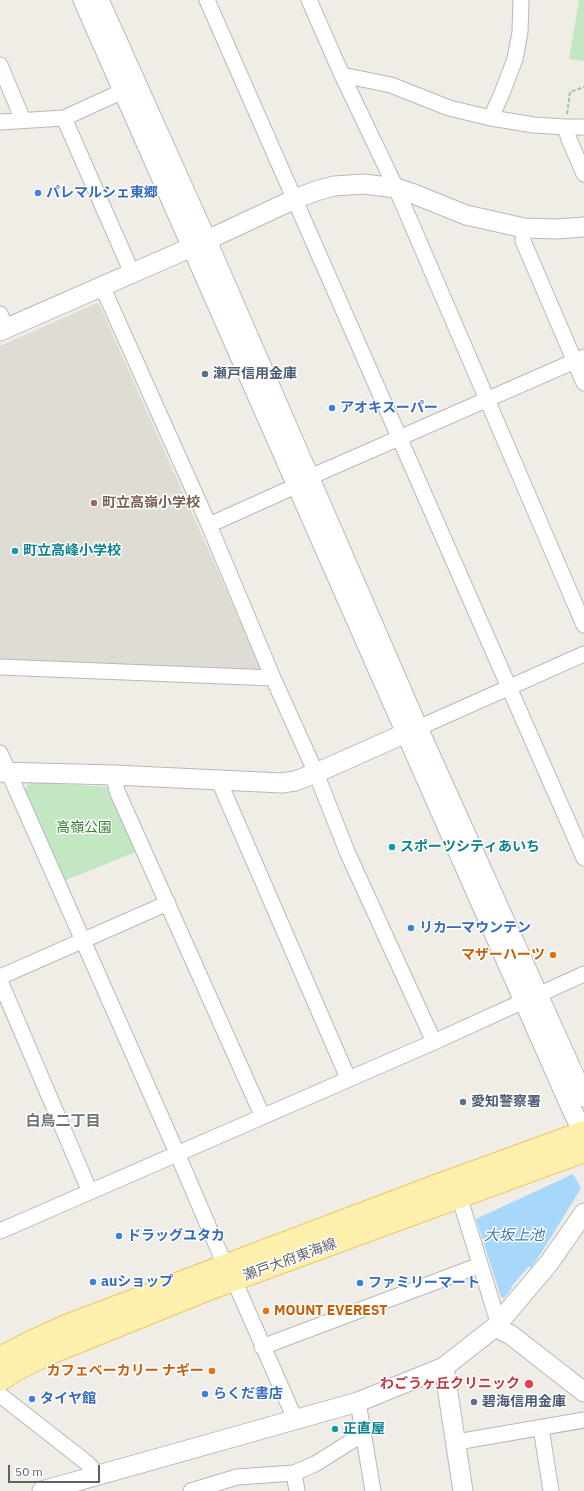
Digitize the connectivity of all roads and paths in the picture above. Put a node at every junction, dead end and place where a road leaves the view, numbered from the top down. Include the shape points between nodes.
1 (83, 0) edge
2 (99, 0) edge
3 (207, 0) edge
4 (309, 0) edge
5 (521, 0) edge
6 (0, 65) edge
7 (342, 75) junction
8 (584, 86) edge
9 (123, 91) junction
10 (64, 118) junction
11 (491, 118) junction
12 (23, 120) junction
13 (0, 122) edge
14 (566, 127) junction
15 (584, 127) edge
16 (584, 174) edge
17 (396, 188) junction
18 (295, 199) junction
19 (584, 227) edge
20 (524, 228) junction
21 (199, 244) junction
22 (132, 273) junction
23 (102, 286) junction
24 (2, 324) edge
25 (579, 359) edge
26 (584, 383) edge
27 (487, 400) junction
28 (399, 438) junction
29 (304, 481) junction
30 (210, 525) junction
31 (584, 625) edge
32 (584, 654) edge
33 (0, 667) edge
34 (273, 678) junction
35 (508, 688) junction
36 (412, 731) junction
37 (0, 753) edge
38 (4, 772) edge
39 (316, 773) junction
40 (114, 775) junction
41 (219, 781) junction
42 (584, 858) edge
43 (168, 903) junction
44 (83, 940) junction
45 (584, 974) edge
46 (0, 977) edge
47 (0, 981) edge
48 (531, 998) junction
49 (434, 1042) junction
50 (348, 1078) junction
51 (584, 1097) edge
52 (262, 1116) junction
53 (584, 1137) edge
54 (177, 1153) junction
55 (90, 1192) junction
56 (459, 1196) junction
57 (584, 1213) edge
58 (2, 1225) edge
59 (480, 1265) junction
60 (230, 1273) junction
61 (496, 1325) junction
62 (262, 1347) junction
63 (0, 1358) edge
64 (444, 1367) junction
65 (0, 1380) edge
66 (584, 1392) edge
67 (0, 1394) edge
68 (358, 1402) junction
69 (295, 1419) junction
70 (584, 1420) edge
71 (542, 1428) junction
72 (363, 1434) junction
73 (456, 1442) junction
74 (294, 1473) junction
75 (98, 1474) junction
76 (219, 1487) edge
77 (42, 1491) edge
78 (191, 1491) edge
79 (297, 1491) edge
80 (373, 1491) edge
81 (463, 1491) edge
82 (551, 1491) edge

1 - 9 street
2 - 21 street
3 - 18 street
4 - 7 street
5 - 11 street via 520,32 515,59
6 - 12 street
7 - 11 street via 391,85 449,108
7 - 17 street
8 - 14 path via 570,92
9 - 10 street
9 - 21 street
10 - 12 street
10 - 22 street
11 - 14 street
12 - 13 street
14 - 15 street
14 - 16 street
17 - 18 street via 364,184 334,186
17 - 20 street via 466,215
17 - 27 street
18 - 21 street
18 - 28 street
19 - 20 street
20 - 25 street via 523,241
21 - 22 street
21 - 29 street
22 - 23 street
23 - 24 street
23 - 30 street
25 - 26 street
25 - 27 street
27 - 28 street
27 - 31 street
28 - 29 street
28 - 35 street
29 - 30 street
29 - 36 street
30 - 34 street
32 - 35 street
33 - 34 street
34 - 39 street
35 - 36 street
35 - 42 street
36 - 39 street
36 - 48 street
37 - 38 street
38 - 40 street
38 - 44 street
39 - 41 street via 282,783
39 - 49 street via 348,854
40 - 41 street
40 - 43 street via 117,791
41 - 50 street
43 - 44 street
43 - 52 street
44 - 46 street
44 - 54 street
45 - 48 street
47 - 55 street
48 - 49 street
48 - 51 street
48 - 53 street
49 - 50 street
50 - 52 street
52 - 54 street
53 - 56 main road, 瀬戸大府東海線
53 - 60 main road, 瀬戸大府東海線 via 433,1187
54 - 55 street
54 - 60 street
55 - 58 street
56 - 59 street
56 - 60 main road, 瀬戸大府東海線
57 - 61 street via 549,1262
59 - 61 street
59 - 62 street
60 - 62 street
60 - 63 main road, 瀬戸大府東海線 via 66,1326
60 - 65 main road, 瀬戸大府東海線 via 50,1353
61 - 64 street
61 - 66 street
62 - 69 street
64 - 68 street
64 - 73 street
67 - 75 street
68 - 69 street
68 - 72 street
69 - 75 street
70 - 71 street
71 - 73 street
71 - 82 street
72 - 74 street via 316,1464
72 - 80 street
73 - 81 street
74 - 76 street via 237,1478
74 - 79 street
75 - 77 street
76 - 78 street

